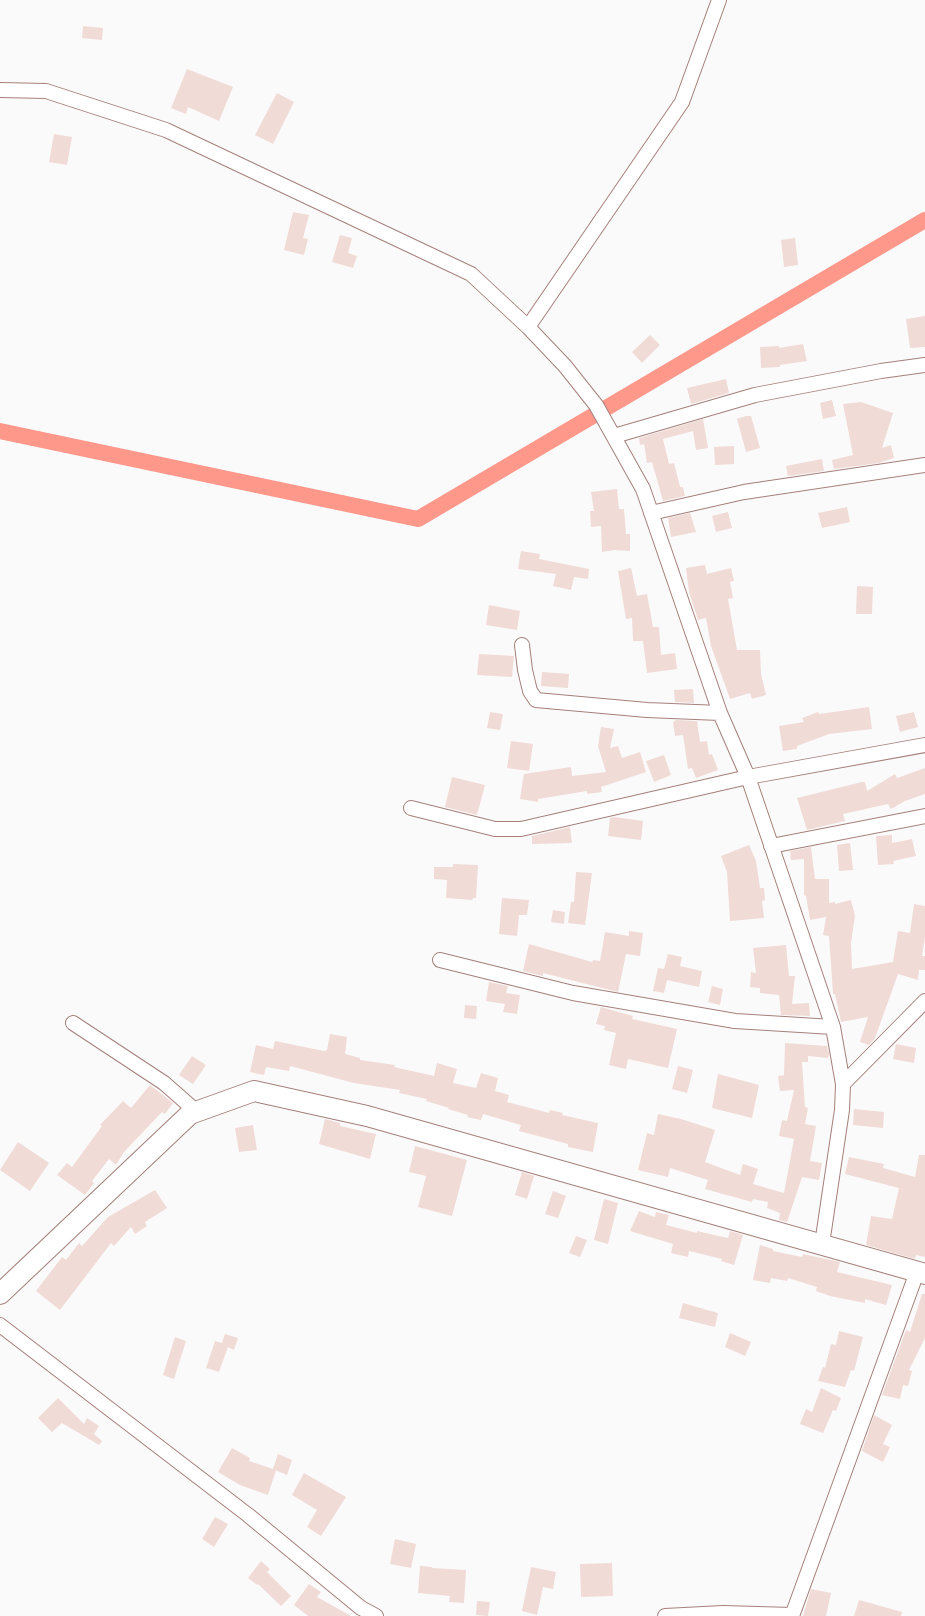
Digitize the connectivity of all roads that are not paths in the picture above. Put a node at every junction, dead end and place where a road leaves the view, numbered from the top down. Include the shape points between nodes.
1 (719, 0) edge
2 (0, 90) edge
3 (528, 327) junction
4 (925, 365) edge
5 (614, 436) junction
6 (925, 465) edge
7 (651, 513) junction
8 (522, 645) dead end
9 (720, 713) junction
10 (925, 745) edge
11 (748, 777) junction
12 (411, 808) dead end
13 (925, 816) edge
14 (771, 846) junction
15 (440, 960) dead end
16 (925, 1001) edge
17 (73, 1023) dead end
18 (833, 1027) junction
19 (843, 1084) junction
20 (197, 1112) junction
21 (822, 1244) junction
22 (921, 1273) edge
23 (0, 1294) edge
24 (0, 1325) edge
25 (792, 1615) edge
26 (376, 1616) edge
27 (665, 1616) edge

1 - 3 street via 682,102
2 - 3 street via 46,91 166,130 471,274
3 - 5 street via 564,366
4 - 5 street via 755,395
5 - 7 street
6 - 7 street via 744,492
7 - 9 street
8 - 9 street via 530,691 536,700
9 - 11 street
10 - 11 street
11 - 12 street via 521,829 495,829
11 - 14 street
13 - 14 street
14 - 18 street
15 - 18 street via 573,993 735,1022
16 - 19 street
17 - 20 street via 164,1083
18 - 19 street
19 - 21 street
20 - 21 street via 254,1090 367,1116
20 - 23 street via 190,1114
21 - 22 street
22 - 25 street
24 - 26 street
25 - 27 street

